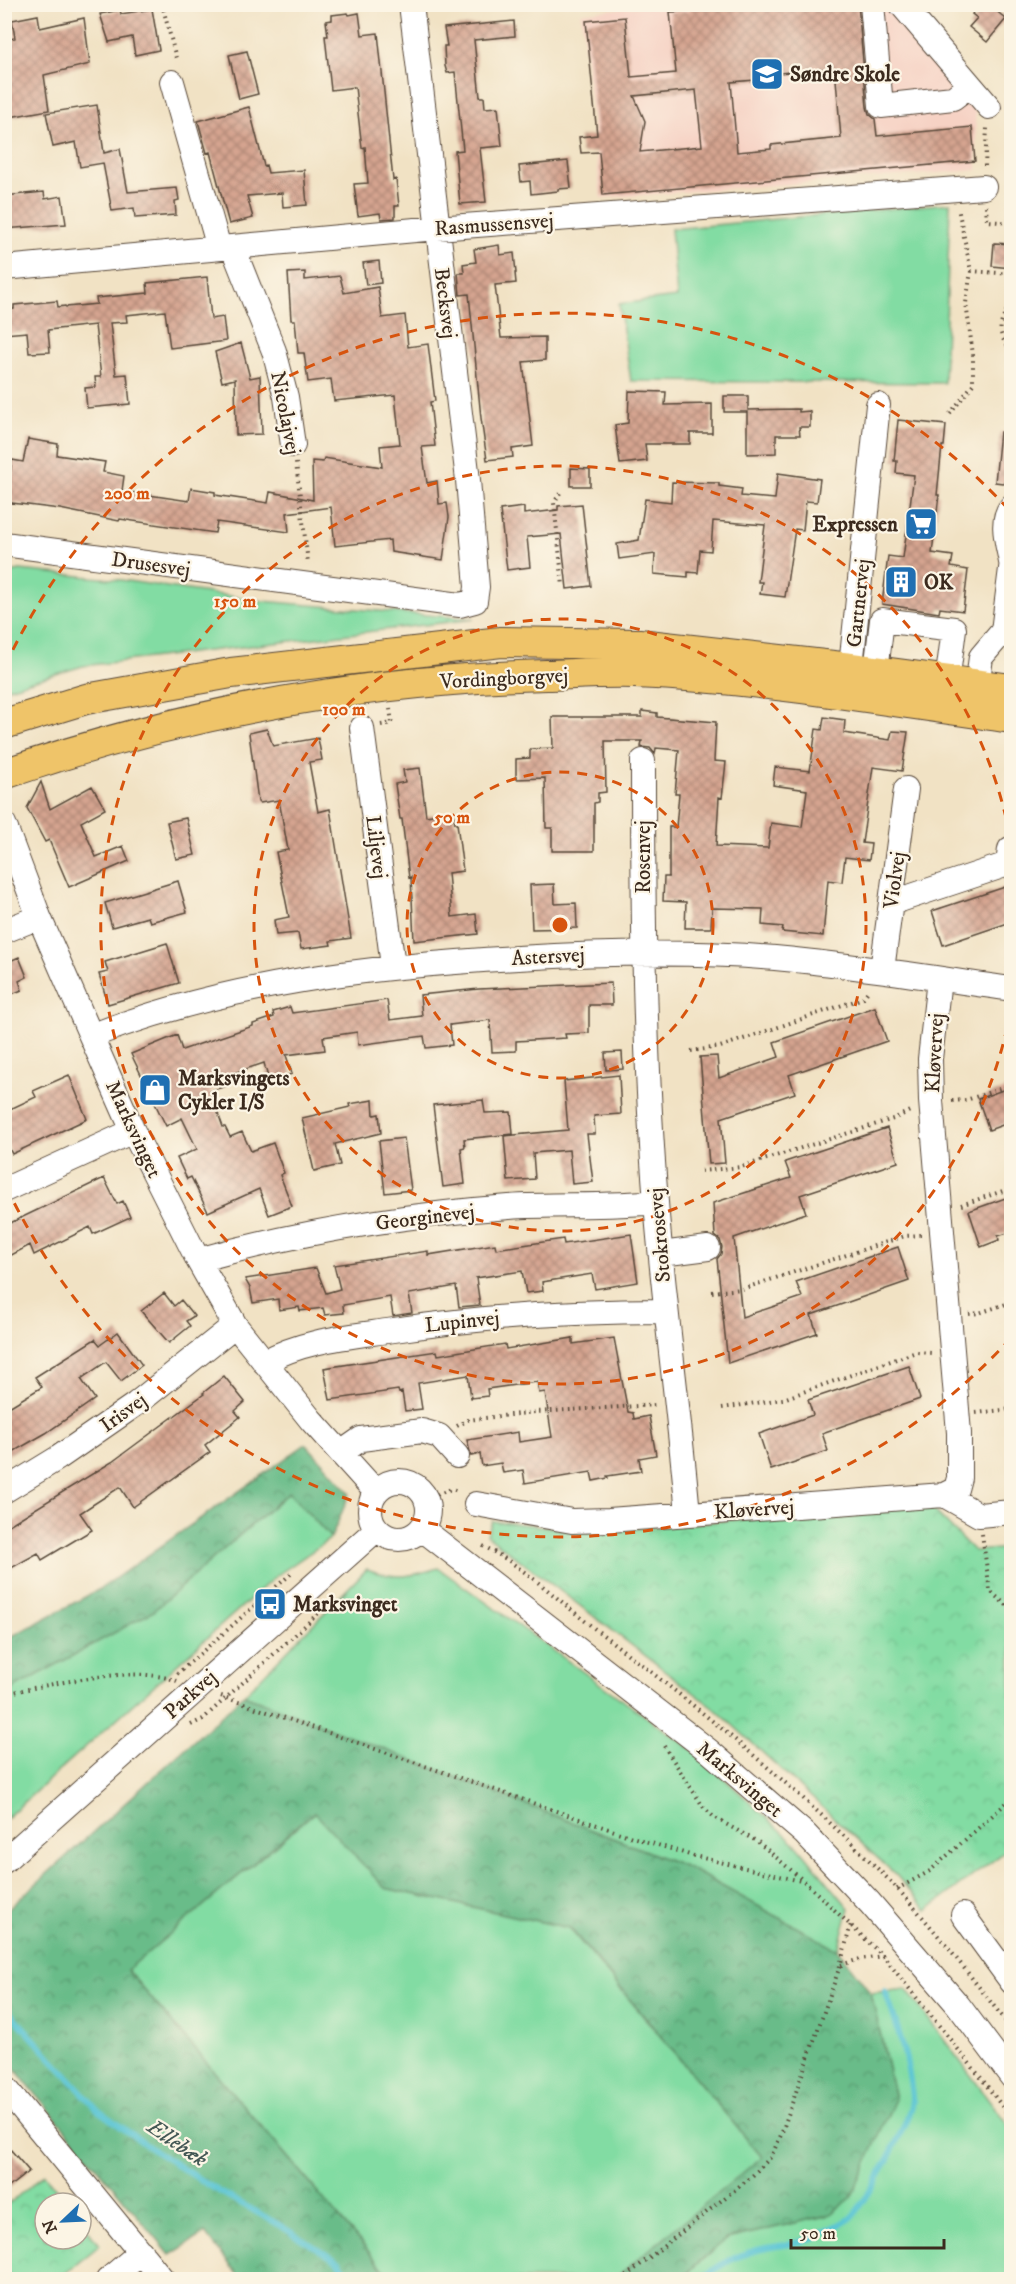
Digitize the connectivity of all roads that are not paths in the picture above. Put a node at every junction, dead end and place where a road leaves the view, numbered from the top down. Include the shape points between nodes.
1 (411, 4) edge
2 (872, 4) edge
3 (901, 4) edge
4 (172, 82) road end
5 (970, 85) junction
6 (989, 107) dead end
7 (984, 187) dead end
8 (437, 228) junction
9 (226, 248) junction
10 (4, 268) edge
11 (878, 405) dead end
12 (293, 445) road end
13 (1011, 506) edge
14 (4, 544) edge
15 (1011, 562) edge
16 (475, 601) joint
17 (1007, 632) edge
18 (858, 678) junction
19 (1011, 689) edge
20 (946, 694) junction
21 (976, 699) junction
22 (1011, 718) edge
23 (4, 724) edge
24 (362, 728) dead end
25 (644, 761) dead end
26 (4, 774) edge
27 (906, 789) dead end
28 (4, 824) edge
29 (1011, 849) edge
30 (891, 903) junction
31 (39, 917) junction
32 (4, 931) edge
33 (643, 954) junction
34 (393, 966) junction
35 (882, 970) junction
36 (939, 979) junction
37 (1011, 989) edge
38 (91, 1036) junction
39 (133, 1131) junction
40 (4, 1190) edge
41 (656, 1202) junction
42 (708, 1248) dead end
43 (661, 1254) junction
44 (198, 1260) junction
45 (665, 1311) junction
46 (235, 1325) junction
47 (264, 1362) junction
48 (341, 1453) junction
49 (457, 1456) dead end
50 (4, 1491) edge
51 (376, 1492) junction
52 (944, 1495) junction
53 (476, 1504) road end
54 (1011, 1512) edge
55 (688, 1514) junction
56 (377, 1529) junction
57 (422, 1529) junction
58 (4, 1862) edge
59 (963, 1915) dead end
60 (1011, 1982) edge
61 (1011, 2077) edge
62 (4, 2086) edge
63 (141, 2252) junction
64 (108, 2280) edge
65 (163, 2280) edge

1 - 8 street, Becksvej
2 - 5 street via 881,106 953,98
3 - 5 street
4 - 9 street, Nicolajvej
5 - 6 street
7 - 8 street, Rasmussensvej
8 - 9 street, Rasmussensvej
8 - 16 street, Becksvej via 470,505
9 - 10 street, Rasmussensvej
9 - 12 street, Nicolajvej via 274,351
11 - 18 street, Gartnervej
13 - 15 street via 1005,532
14 - 16 street, Drusesvej via 460,605
15 - 17 street
17 - 21 street via 981,657
18 - 20 main road, Vordingborgvej
18 - 20 street via 882,620 954,629
18 - 23 main road, Vordingborgvej via 639,644 501,642 184,681 86,699
18 - 26 main road, Vordingborgvej via 710,678 633,673 501,676 386,686 152,729
19 - 21 main road, Vordingborgvej
20 - 21 main road, Vordingborgvej
21 - 22 main road, Vordingborgvej
24 - 34 street, Liljevej
25 - 33 street, Rosenvej
27 - 30 street, Violvej
28 - 31 street, Marksvinget
29 - 30 street via 1008,864
30 - 35 street, Violvej
31 - 32 street
31 - 38 street, Marksvinget
33 - 34 street, Astersvej
33 - 35 street, Astersvej via 775,958
33 - 41 street, Stokrosevej
34 - 38 street, Astersvej via 245,990
35 - 36 street, Astersvej
36 - 37 street, Astersvej
36 - 52 street, Kløvervej via 930,1059 931,1101 958,1414 959,1478 956,1490
38 - 39 street, Marksvinget
39 - 40 street
39 - 44 street, Marksvinget
41 - 43 street, Stokrosevej
41 - 44 street, Georginevej via 557,1204 442,1213 271,1241
42 - 43 street
43 - 45 street, Stokrosevej
44 - 46 street, Marksvinget
45 - 47 street, Lupinvej via 519,1315 435,1324 298,1346
45 - 55 street, Stokrosevej
46 - 47 street, Marksvinget
46 - 50 street, Irisvej via 136,1404
47 - 48 street, Marksvinget
48 - 49 street via 361,1439 422,1431 439,1436
48 - 51 street, Marksvinget
51 - 56 street via 370,1514
51 - 57 street via 391,1482 416,1486 426,1499 428,1512
52 - 54 street via 979,1515
52 - 55 street, Kløvervej
53 - 55 street, Kløvervej via 572,1521
56 - 57 street via 399,1539
56 - 58 street, Parkvej
57 - 61 street, Marksvinget via 709,1751 805,1834 958,2005
59 - 60 street
62 - 63 street
63 - 64 street
63 - 65 street

